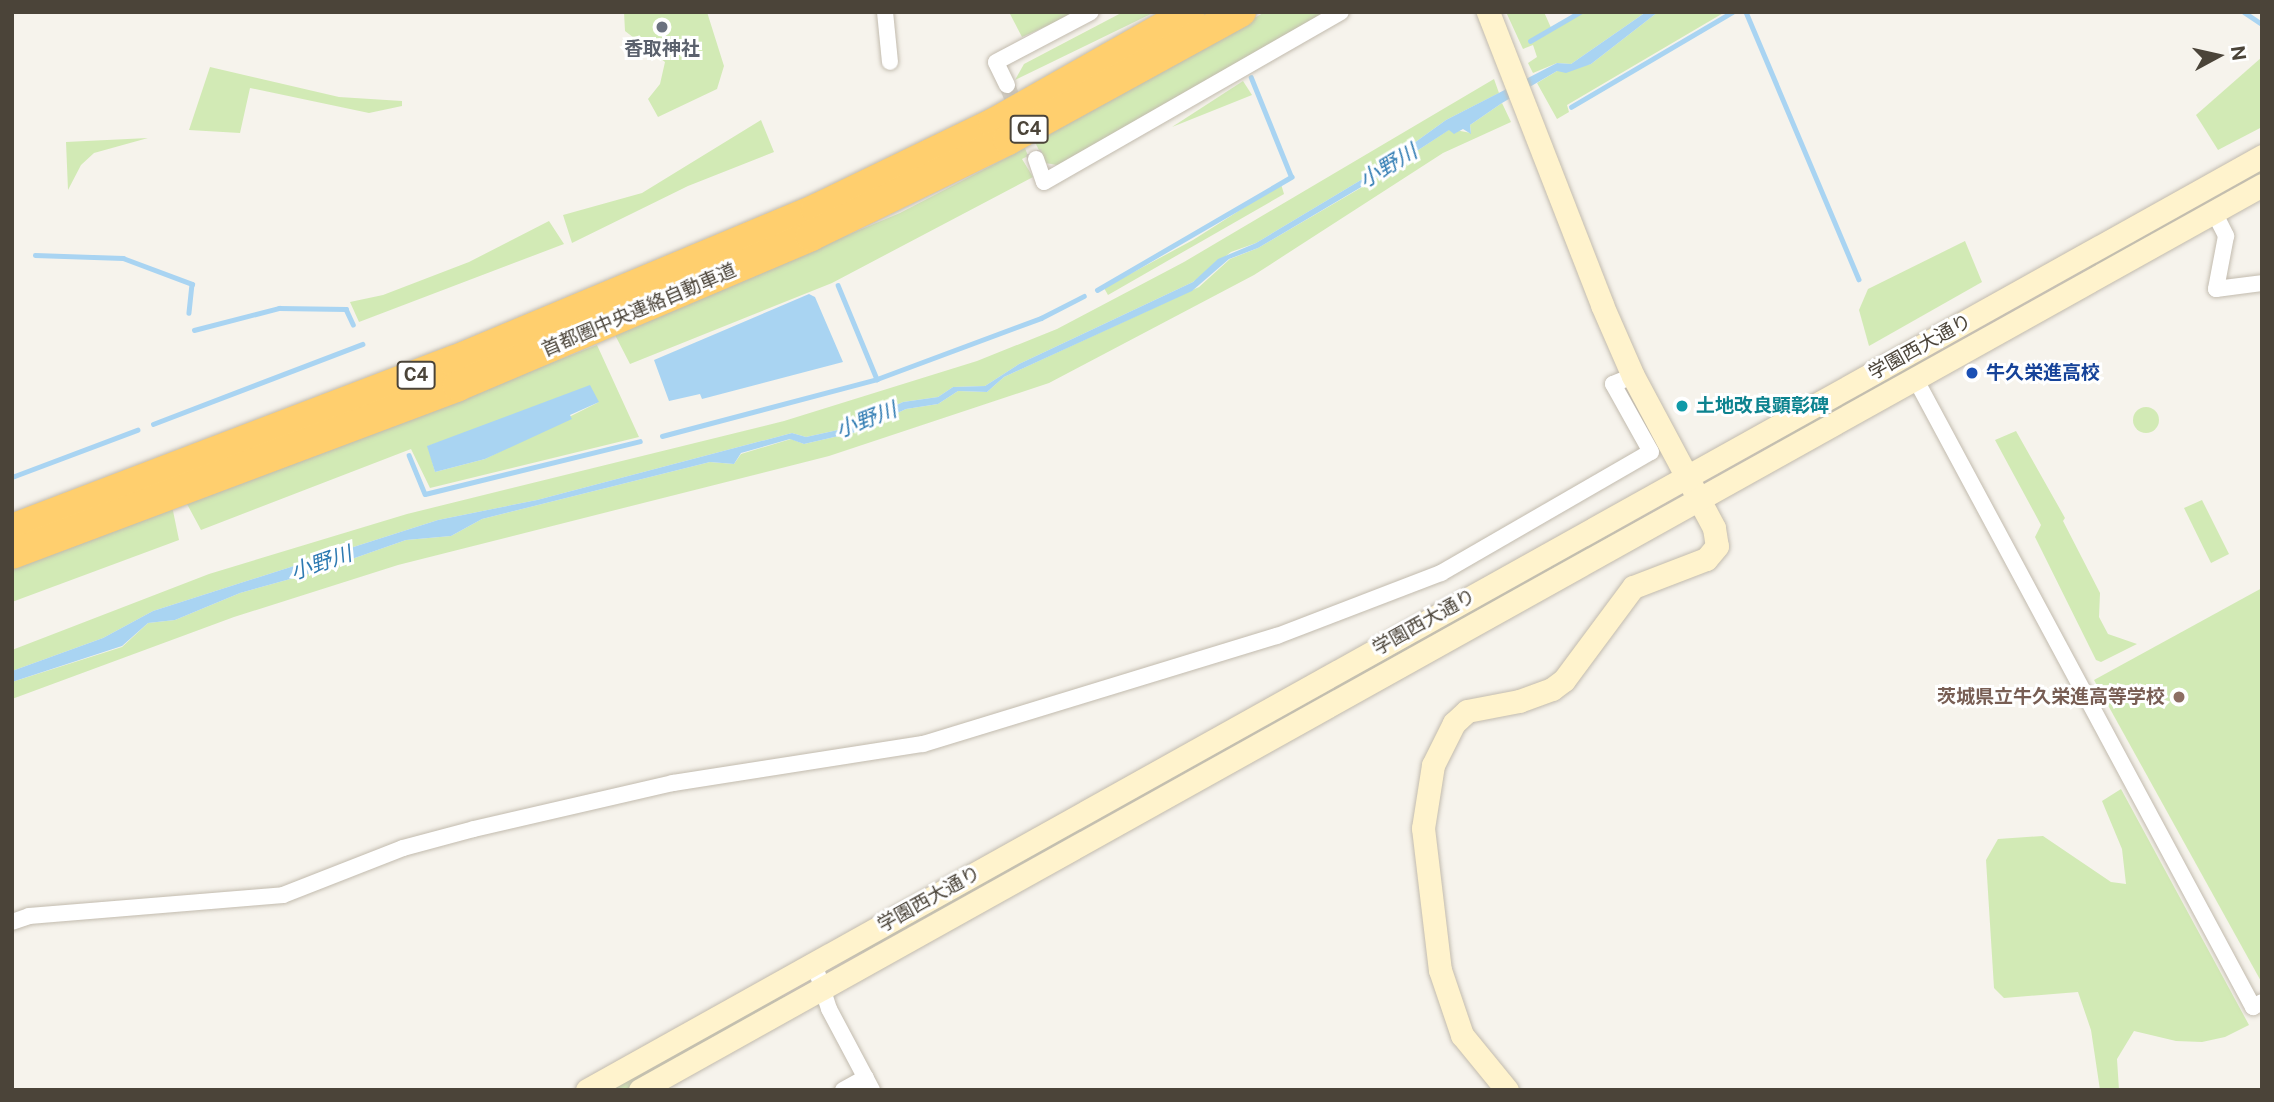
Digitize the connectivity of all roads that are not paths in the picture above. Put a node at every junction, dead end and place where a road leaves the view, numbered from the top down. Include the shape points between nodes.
1 (884, 12) edge
2 (1091, 12) edge
3 (1190, 12) edge
4 (1241, 12) edge
5 (1341, 12) edge
6 (1488, 12) edge
7 (890, 62) dead end
8 (1007, 85) tunnel mouth
9 (2262, 156) edge
10 (1036, 159) tunnel mouth
11 (2262, 185) edge
12 (2214, 212) junction
13 (2262, 283) edge
14 (1633, 376) junction
15 (1916, 380) junction
16 (1687, 477) junction
17 (1700, 499) junction
18 (12, 528) edge
19 (12, 554) edge
20 (12, 922) edge
21 (814, 963) junction
22 (823, 988) junction
23 (2262, 1002) edge
24 (869, 1084) edge
25 (587, 1090) edge
26 (640, 1090) edge
27 (843, 1090) edge
28 (1507, 1090) edge

1 - 7 street
2 - 8 street via 996,62
3 - 18 highway, 首都圏中央連絡自動車道 / C4 via 994,122 816,209 453,361
4 - 19 highway, 首都圏中央連絡自動車道 / C4 via 1008,140 787,247 458,386
5 - 10 street via 1044,182
6 - 14 main road
9 - 16 main road, 学園西大通り
11 - 12 main road, 学園西大通り
12 - 13 street via 2226,236 2216,289
12 - 15 main road, 学園西大通り
14 - 16 main road
14 - 20 street via 1613,384 1651,452 1441,573 1277,636 923,744 673,783 474,829 403,848 283,895 42,915
15 - 17 main road, 学園西大通り
15 - 23 street via 2253,1007
16 - 17 main road
16 - 21 main road, 学園西大通り
17 - 22 main road, 学園西大通り
17 - 28 main road via 1714,528 1717,547 1712,555 1633,587 1564,680 1552,689 1467,711 1443,741 1427,782 1423,828 1427,887 1440,970 1462,1035
21 - 22 street
21 - 25 main road, 学園西大通り
22 - 24 street
22 - 26 main road, 学園西大通り
24 - 27 street

